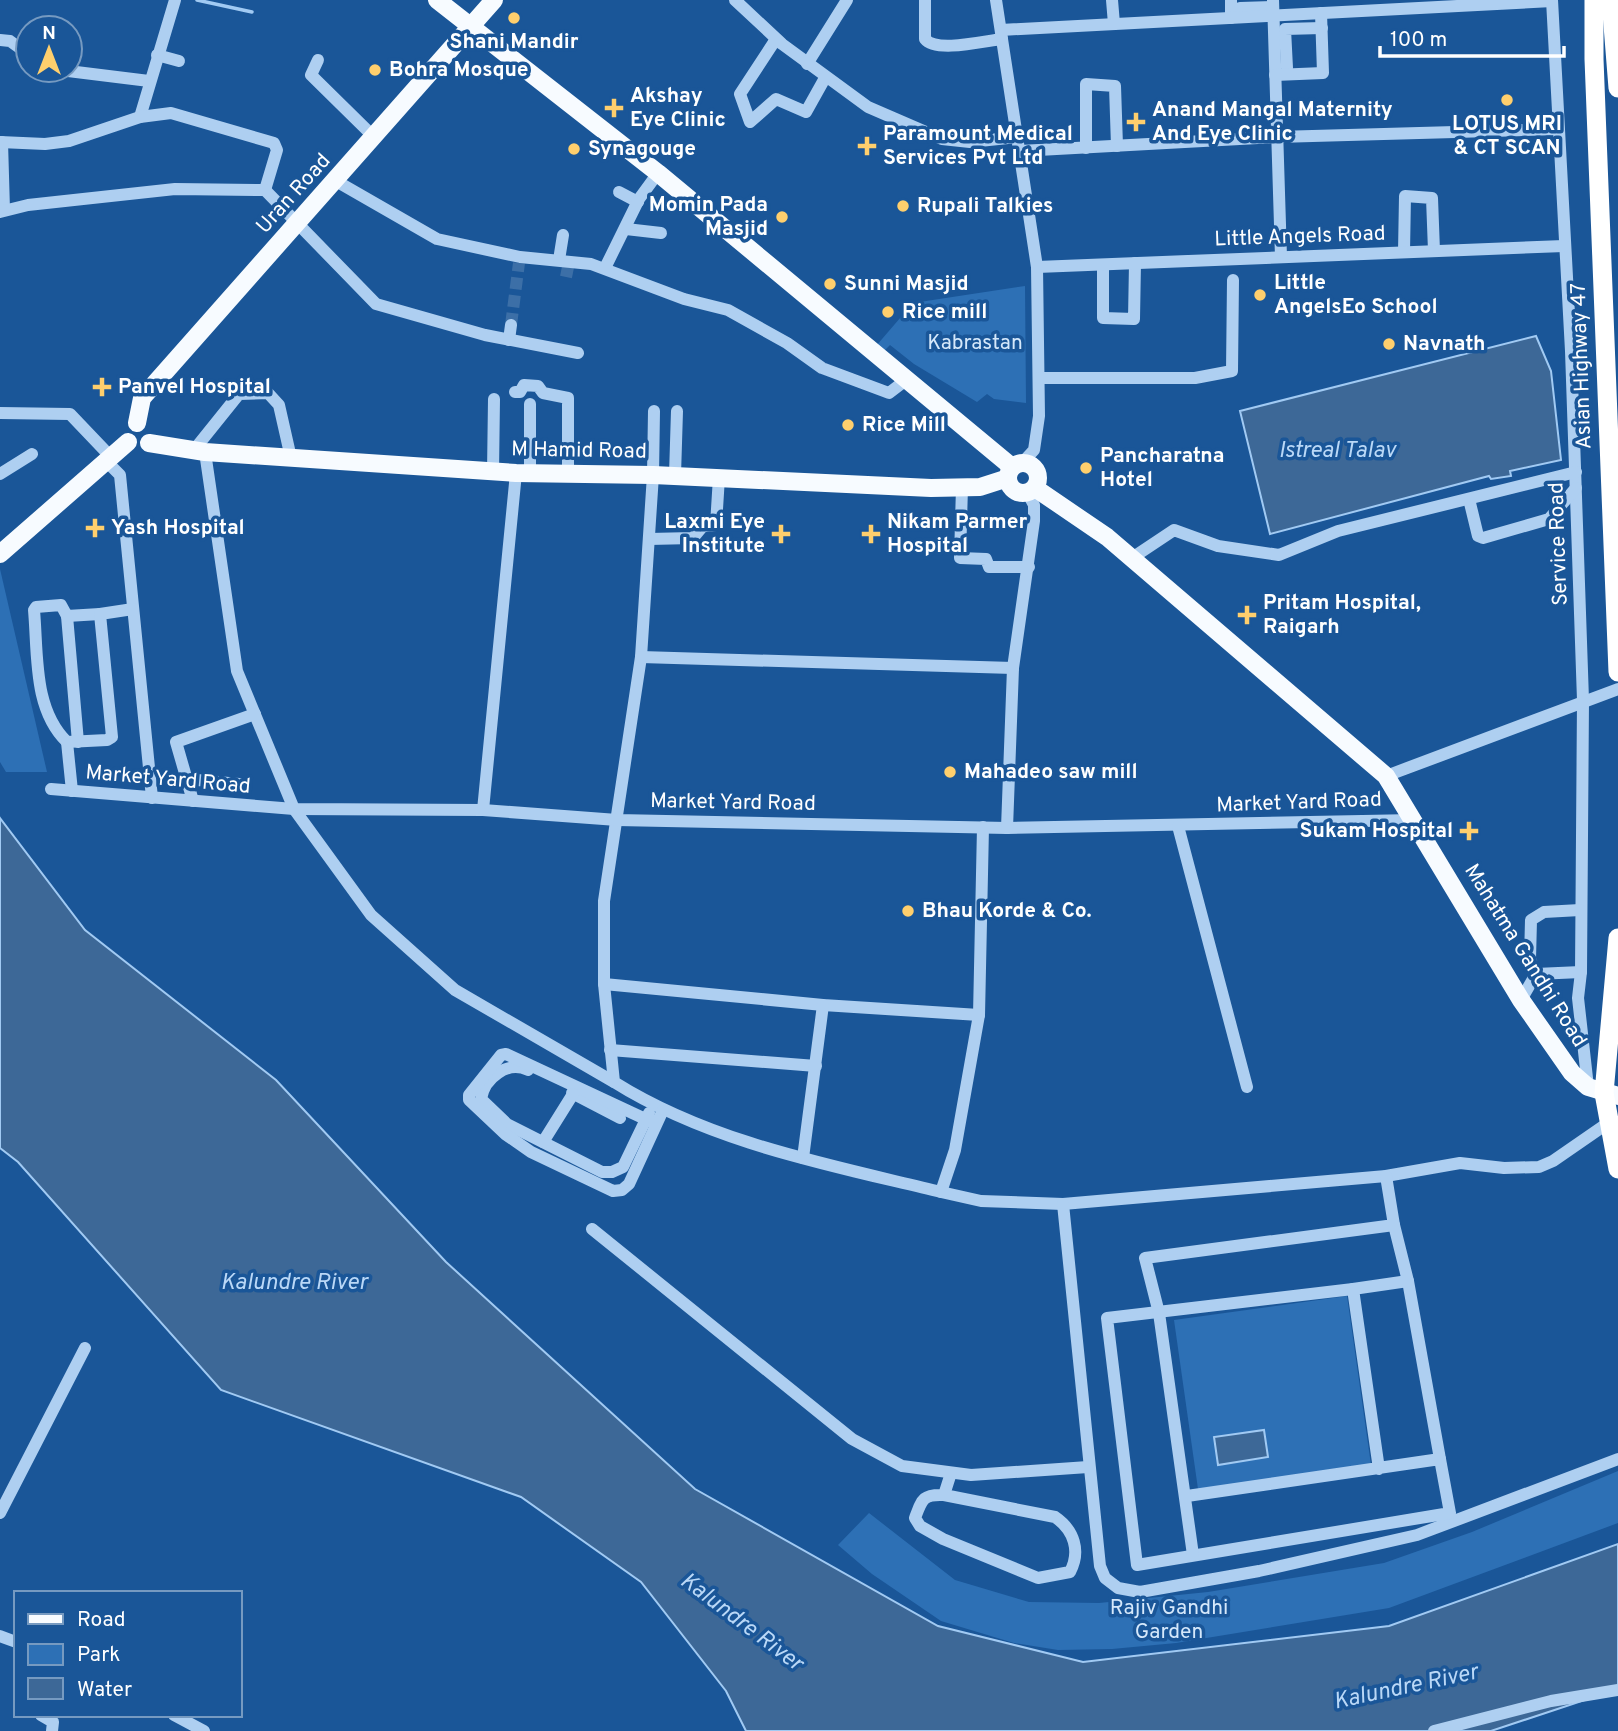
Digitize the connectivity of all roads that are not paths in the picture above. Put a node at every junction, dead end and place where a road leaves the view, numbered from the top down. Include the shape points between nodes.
1 (437, 0) edge
2 (494, 0) edge
3 (736, 0) edge
4 (847, 0) edge
5 (925, 0) edge
6 (996, 0) edge
7 (1112, 0) edge
8 (1552, 0) edge
9 (1582, 0) edge
10 (1594, 0) edge
11 (1611, 0) edge
12 (174, 2) edge
13 (1403, 4) edge
14 (1271, 7) edge
15 (1234, 8) edge
16 (1321, 13) junction
17 (1114, 24) junction
18 (471, 28) junction
19 (1322, 28) junction
20 (1285, 29) junction
21 (1001, 34) junction
22 (776, 39) junction
23 (1617, 53) edge
24 (157, 55) junction
25 (1594, 59) junction
26 (318, 60) dead end
27 (179, 61) dead end
28 (807, 64) junction
29 (1281, 71) junction
30 (84, 73) edge
31 (825, 78) junction
32 (149, 81) junction
33 (1618, 88) edge
34 (141, 117) junction
35 (1558, 129) junction
36 (1018, 136) junction
37 (1277, 137) junction
38 (375, 138) junction
39 (1, 142) edge
40 (1117, 146) junction
41 (1086, 148) junction
42 (1020, 151) junction
43 (658, 173) junction
44 (336, 181) junction
45 (265, 190) junction
46 (619, 192) dead end
47 (638, 202) junction
48 (2, 211) edge
49 (297, 224) junction
50 (626, 229) junction
51 (661, 233) dead end
52 (563, 235) dead end
53 (1564, 246) junction
54 (1434, 251) junction
55 (1404, 252) junction
56 (1281, 257) junction
57 (565, 263) junction
58 (1037, 267) junction
59 (605, 268) junction
60 (1233, 280) dead end
61 (511, 325) tunnel mouth
62 (509, 340) junction
63 (578, 353) dead end
64 (1039, 378) junction
65 (906, 380) junction
66 (515, 392) dead end
67 (494, 399) dead end
68 (530, 404) dead end
69 (654, 411) dead end
70 (677, 411) dead end
71 (0, 413) edge
72 (137, 423) junction
73 (128, 442) junction
74 (149, 443) junction
75 (200, 451) junction
76 (32, 454) dead end
77 (291, 458) junction
78 (109, 459) junction
79 (1014, 469) junction
80 (493, 472) junction
81 (1576, 472) junction
82 (523, 473) junction
83 (0, 474) edge
84 (568, 474) junction
85 (653, 474) junction
86 (675, 475) junction
87 (719, 477) junction
88 (962, 487) junction
89 (1576, 488) junction
90 (1031, 490) junction
91 (1469, 499) junction
92 (649, 539) junction
93 (0, 554) edge
94 (1132, 558) junction
95 (1029, 567) junction
96 (133, 609) junction
97 (100, 614) junction
98 (67, 616) junction
99 (641, 657) junction
100 (1013, 668) junction
101 (1618, 672) edge
102 (1618, 690) edge
103 (1583, 700) junction
104 (255, 714) junction
105 (72, 742) junction
106 (1386, 776) junction
107 (187, 779) junction
108 (239, 784) dead end
109 (51, 789) dead end
110 (72, 791) junction
111 (152, 798) junction
112 (193, 801) junction
113 (293, 809) junction
114 (482, 810) junction
115 (617, 820) junction
116 (1415, 820) junction
117 (1178, 826) junction
118 (983, 827) junction
119 (1007, 828) junction
120 (1580, 910) junction
121 (1618, 938) edge
122 (1581, 972) junction
123 (1536, 974) junction
124 (604, 984) junction
125 (1521, 1000) junction
126 (823, 1005) junction
127 (979, 1015) junction
128 (610, 1050) junction
129 (816, 1066) junction
130 (614, 1082) junction
131 (1247, 1087) dead end
132 (1603, 1092) edge
133 (573, 1094) junction
134 (657, 1108) junction
135 (620, 1118) dead end
136 (651, 1122) junction
137 (543, 1142) junction
138 (1614, 1145) edge
139 (803, 1158) junction
140 (1386, 1176) junction
141 (941, 1192) junction
142 (1063, 1204) junction
143 (1394, 1225) junction
144 (592, 1229) dead end
145 (1408, 1281) junction
146 (1353, 1289) junction
147 (1159, 1313) junction
148 (85, 1348) dead end
149 (1440, 1459) junction
150 (1618, 1459) edge
151 (1088, 1467) junction
152 (1379, 1469) junction
153 (951, 1473) junction
154 (944, 1495) junction
155 (1187, 1496) junction
156 (0, 1513) edge
157 (1193, 1555) junction
158 (1618, 1690) edge
159 (44, 1717) edge
160 (178, 1717) edge
161 (52, 1731) edge
162 (204, 1731) edge
163 (1434, 1731) edge

1 - 18 main road
2 - 18 main road, Uran Road
3 - 22 street
4 - 28 street
5 - 21 street via 928,43 938,47
6 - 21 street
7 - 17 street
8 - 13 street
8 - 35 street, Service Road
9 - 25 highway
10 - 25 highway
11 - 23 highway
12 - 24 street
13 - 16 street
14 - 15 street
14 - 16 street
14 - 20 street
14 - 29 street
15 - 17 street
16 - 19 street
17 - 21 street
18 - 38 main road, Uran Road
18 - 43 main road
19 - 20 street
19 - 29 street via 1323,73
20 - 29 street
21 - 36 street
22 - 28 street
22 - 31 street via 740,94 750,122 776,99 806,112
23 - 33 highway
24 - 27 street
24 - 32 street
25 - 101 highway, Asian Highway 47
26 - 38 street via 311,75
28 - 31 street
29 - 37 street
30 - 32 street
31 - 36 street via 868,107 942,139 970,142
32 - 34 street
34 - 39 street via 69,141
34 - 45 street via 178,113 274,143 277,150
35 - 37 street
35 - 53 street, Service Road
36 - 42 street
37 - 40 street
37 - 56 street
38 - 44 main road, Uran Road
39 - 48 street
40 - 41 street
40 - 41 street via 1115,86 1086,84
41 - 42 street
42 - 58 street
43 - 47 street
43 - 65 main road
44 - 49 main road, Uran Road
44 - 57 street via 437,239 520,260
45 - 48 street via 175,189
45 - 49 street
46 - 47 street
47 - 50 street
49 - 62 street via 376,304
49 - 72 main road, Uran Road via 142,398
50 - 51 street
50 - 59 street
52 - 57 street
53 - 54 street, Little Angels Road
53 - 81 street, Service Road
54 - 55 street, Little Angels Road
54 - 55 street via 1433,198 1405,196
55 - 56 street, Little Angels Road
56 - 58 street, Little Angels Road
57 - 59 street
58 - 64 street
59 - 65 street via 728,310 830,371 890,393
60 - 64 street via 1232,371 1195,378
61 - 62 street
62 - 63 street
64 - 79 street via 1040,416 1034,450
65 - 79 main road
66 - 84 street via 524,386 538,386 543,393 568,398
67 - 80 street
68 - 82 street
69 - 85 street
70 - 86 street
71 - 78 street via 69,414
72 - 73 main road, Uran Road via 129,428
72 - 74 main road via 149,429
73 - 74 main road via 141,447
73 - 78 main road, Uran Road
74 - 75 main road, M Hamid Road
75 - 77 main road, M Hamid Road
75 - 77 street via 239,394 268,393 279,405
75 - 104 street via 237,671
76 - 83 street
77 - 80 main road, M Hamid Road
78 - 93 main road, Uran Road
78 - 96 street via 120,475
79 - 88 main road, M Hamid Road via 980,487
79 - 90 main road, Mahatma Gandhi Road via 1014,490
79 - 90 main road via 1036,469 1039,479
80 - 82 main road, M Hamid Road
81 - 89 street, Service Road
81 - 91 street
82 - 84 main road, M Hamid Road
82 - 114 street
84 - 85 main road, M Hamid Road
85 - 86 main road, M Hamid Road
85 - 92 street
86 - 87 main road, M Hamid Road
87 - 88 main road, M Hamid Road
87 - 92 street via 716,525 703,526 693,538
88 - 95 street via 957,555 986,559 989,567
89 - 91 street via 1549,519 1483,538 1478,536
89 - 103 street, Service Road
90 - 94 main road, Mahatma Gandhi Road
90 - 95 street
91 - 94 street via 1338,531 1279,555 1218,546 1174,530
92 - 99 street
94 - 106 main road, Mahatma Gandhi Road
95 - 100 street
96 - 97 street
96 - 111 street
97 - 98 street
97 - 105 street via 112,737
98 - 105 street
98 - 105 street via 61,605 34,610 44,710 54,729
99 - 100 street
99 - 115 street
100 - 119 street
102 - 103 street
103 - 106 street
103 - 120 street, Service Road
104 - 107 street via 178,739
104 - 113 street
105 - 110 street
106 - 116 main road, Mahatma Gandhi Road
107 - 108 street
107 - 112 street
109 - 110 street, Market Yard Road
110 - 111 street, Market Yard Road
111 - 112 street, Market Yard Road
112 - 113 street, Market Yard Road
113 - 114 street, Market Yard Road
113 - 130 street via 371,915 455,990
114 - 115 street, Market Yard Road
115 - 118 street, Market Yard Road
115 - 124 street via 604,901
116 - 117 street, Market Yard Road
116 - 125 main road, Mahatma Gandhi Road
117 - 119 street, Market Yard Road
117 - 131 street
118 - 119 street, Market Yard Road
118 - 127 street
120 - 122 street, Service Road
120 - 123 street via 1545,912 1531,920 1530,959
121 - 132 highway
122 - 123 street
122 - 132 street, Service Road via 1578,998
123 - 125 street
124 - 126 street
124 - 128 street
125 - 132 main road, Mahatma Gandhi Road via 1572,1073
126 - 127 street
126 - 129 street
127 - 141 street via 955,1150
128 - 129 street
128 - 130 street
129 - 139 street
130 - 134 street
132 - 138 highway
133 - 135 street
133 - 137 street
133 - 137 street via 522,1067 502,1069 488,1082 481,1099 489,1110
134 - 136 street
134 - 139 street
136 - 136 street via 629,1184 613,1191 531,1152 469,1101 469,1095 506,1054
136 - 137 street via 623,1167 612,1172 602,1172
138 - 140 street via 1539,1167 1460,1163
139 - 141 street
140 - 142 street
140 - 143 street
141 - 142 street via 981,1201
142 - 151 street
143 - 145 street
143 - 147 street via 1146,1258
144 - 153 street via 852,1439 902,1466
145 - 146 street
145 - 149 street
146 - 147 street
146 - 152 street
147 - 155 street
147 - 157 street via 1107,1318 1137,1565
148 - 156 street
149 - 152 street
149 - 157 street via 1450,1513
150 - 151 street via 1417,1535 1140,1592 1118,1588 1105,1578 1100,1566
151 - 153 street
152 - 155 street
153 - 154 street
154 - 154 street via 922,1498 915,1518 919,1527 1038,1578 1070,1572 1076,1560 1074,1538 1068,1526 1055,1517
155 - 157 street
158 - 163 street via 1551,1701
159 - 161 street via 53,1722
160 - 162 street

